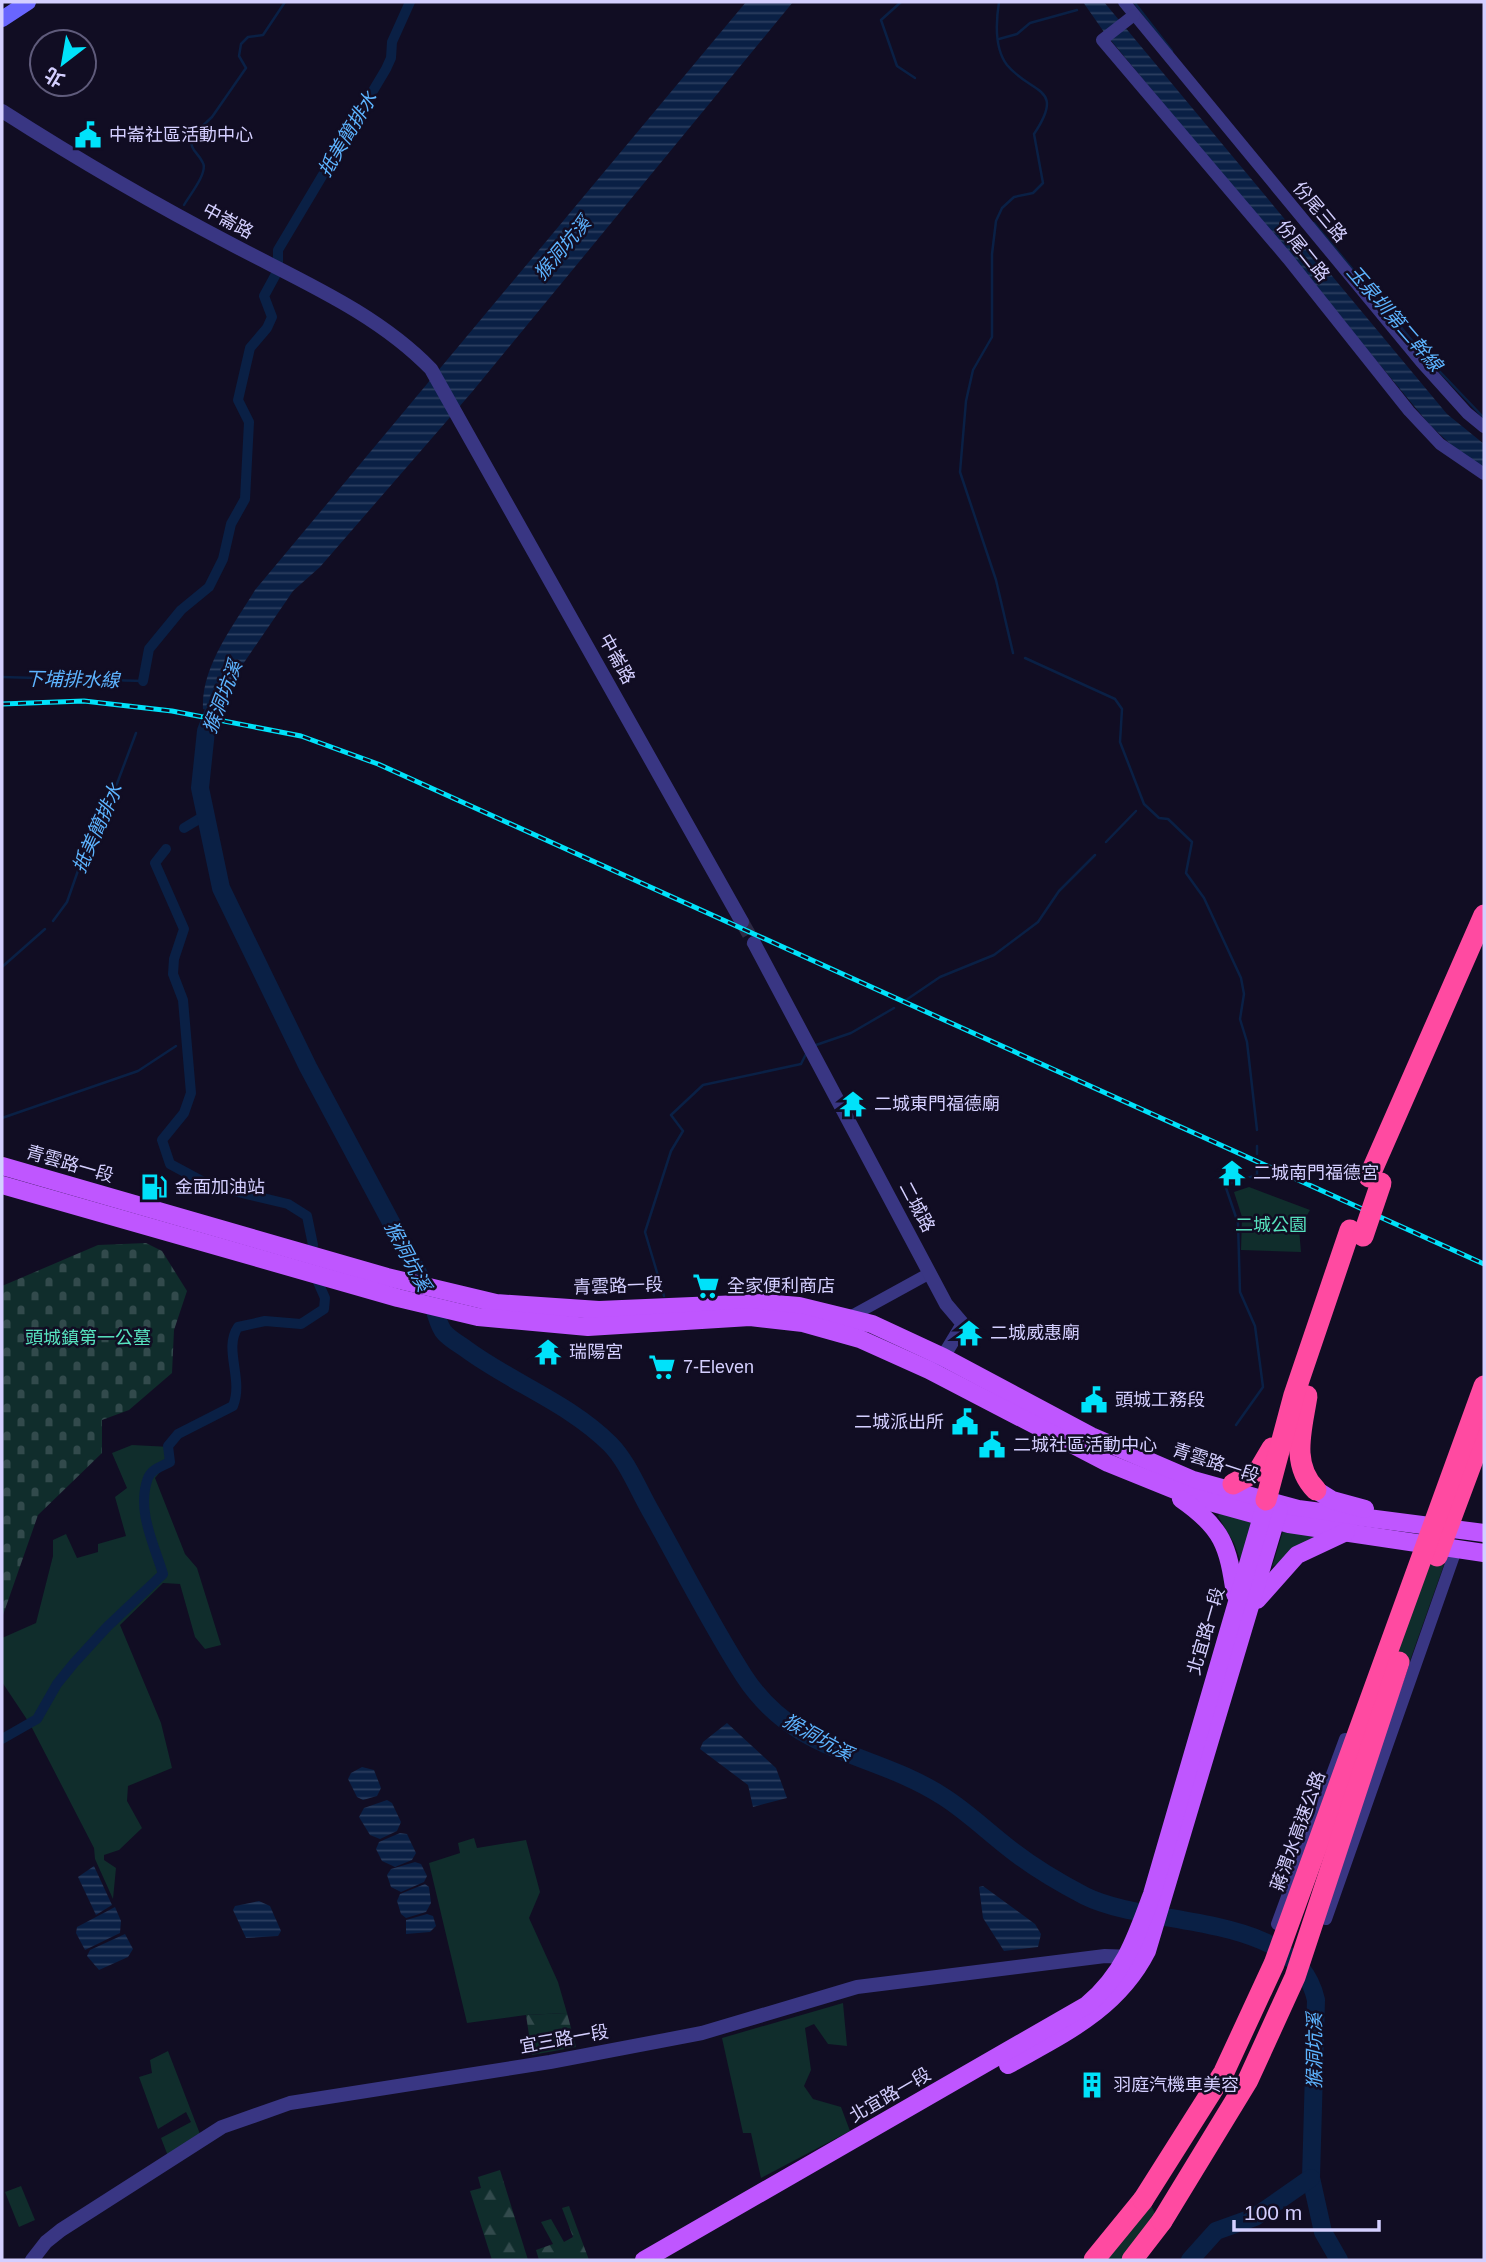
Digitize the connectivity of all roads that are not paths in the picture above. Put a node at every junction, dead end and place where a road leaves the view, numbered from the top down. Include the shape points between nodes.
1 (28, 2) edge
2 (1124, 2) edge
3 (1134, 15) junction
4 (2, 19) edge
5 (2, 111) edge
6 (1484, 427) edge
7 (1484, 474) edge
8 (1484, 915) edge
9 (742, 922) tunnel mouth
10 (1484, 942) edge
11 (754, 943) tunnel mouth
12 (2, 1166) edge
13 (1375, 1180) junction
14 (2, 1185) edge
15 (930, 1273) junction
16 (848, 1318) junction
17 (943, 1357) junction
18 (929, 1370) junction
19 (1484, 1386) edge
20 (992, 1393) junction
21 (1301, 1395) junction
22 (1484, 1430) edge
23 (1154, 1482) junction
24 (1226, 1486) junction
25 (1316, 1490) joint
26 (1271, 1511) junction
27 (1394, 1521) junction
28 (1348, 1532) junction
29 (1484, 1533) edge
30 (1419, 1542) junction
31 (1457, 1547) junction
32 (1484, 1553) edge
33 (1243, 1605) junction
34 (1325, 1919) dead end
35 (1277, 1924) dead end
36 (1139, 1951) junction
37 (32, 2260) edge
38 (644, 2260) edge
39 (665, 2260) edge
40 (1094, 2260) edge
41 (1132, 2260) edge

1 - 4 main road
2 - 3 street, 份尾三路
3 - 6 street, 份尾三路 via 1420,362
3 - 7 street, 份尾二路 via 1102,40 1288,259 1409,411 1440,444
5 - 9 street, 中崙路 via 150,201 336,299 390,334 431,369
8 - 13 highway
10 - 13 highway
11 - 15 street, 二城路
12 - 16 main road, 青雲路一段 via 466,1297 599,1310 763,1303
13 - 21 highway, bridge
14 - 18 main road, 青雲路一段 via 478,1317 574,1327 750,1317 790,1321 860,1339
15 - 16 street
15 - 17 street, 二城路 via 963,1324
16 - 17 main road, 青雲路一段 via 872,1324
17 - 18 street, 二城路
17 - 20 main road, 青雲路一段
18 - 20 main road, 青雲路一段
19 - 40 highway, 蔣渭水高速公路, bridge via 1274,1964 1224,2072 1178,2148
20 - 23 main road, 青雲路一段 via 1108,1462
20 - 24 main road, 青雲路一段 via 1158,1466
21 - 24 highway via 1267,1461 1252,1477
21 - 25 highway via 1298,1461
21 - 26 highway
22 - 41 highway, bridge via 1390,1685 1295,1977 1248,2080 1162,2221
23 - 26 main road, 青雲路一段
23 - 33 main road via 1219,1531
24 - 26 main road, 青雲路一段
25 - 27 main road
26 - 27 main road, 青雲路一段
26 - 28 main road, 青雲路一段
26 - 33 main road, 北宜路一段
27 - 29 main road, 青雲路一段
28 - 30 main road, 青雲路一段
28 - 33 main road via 1289,1560
30 - 31 main road, 青雲路一段
30 - 35 street
31 - 32 main road, 青雲路一段
31 - 34 street
33 - 36 main road, 北宜路一段
36 - 37 street, 宜三路一段 via 857,1987 702,2033 290,2103 222,2127 61,2230
36 - 38 main road, 北宜路一段 via 1087,2005
36 - 39 main road, 北宜路一段 via 1111,2002

